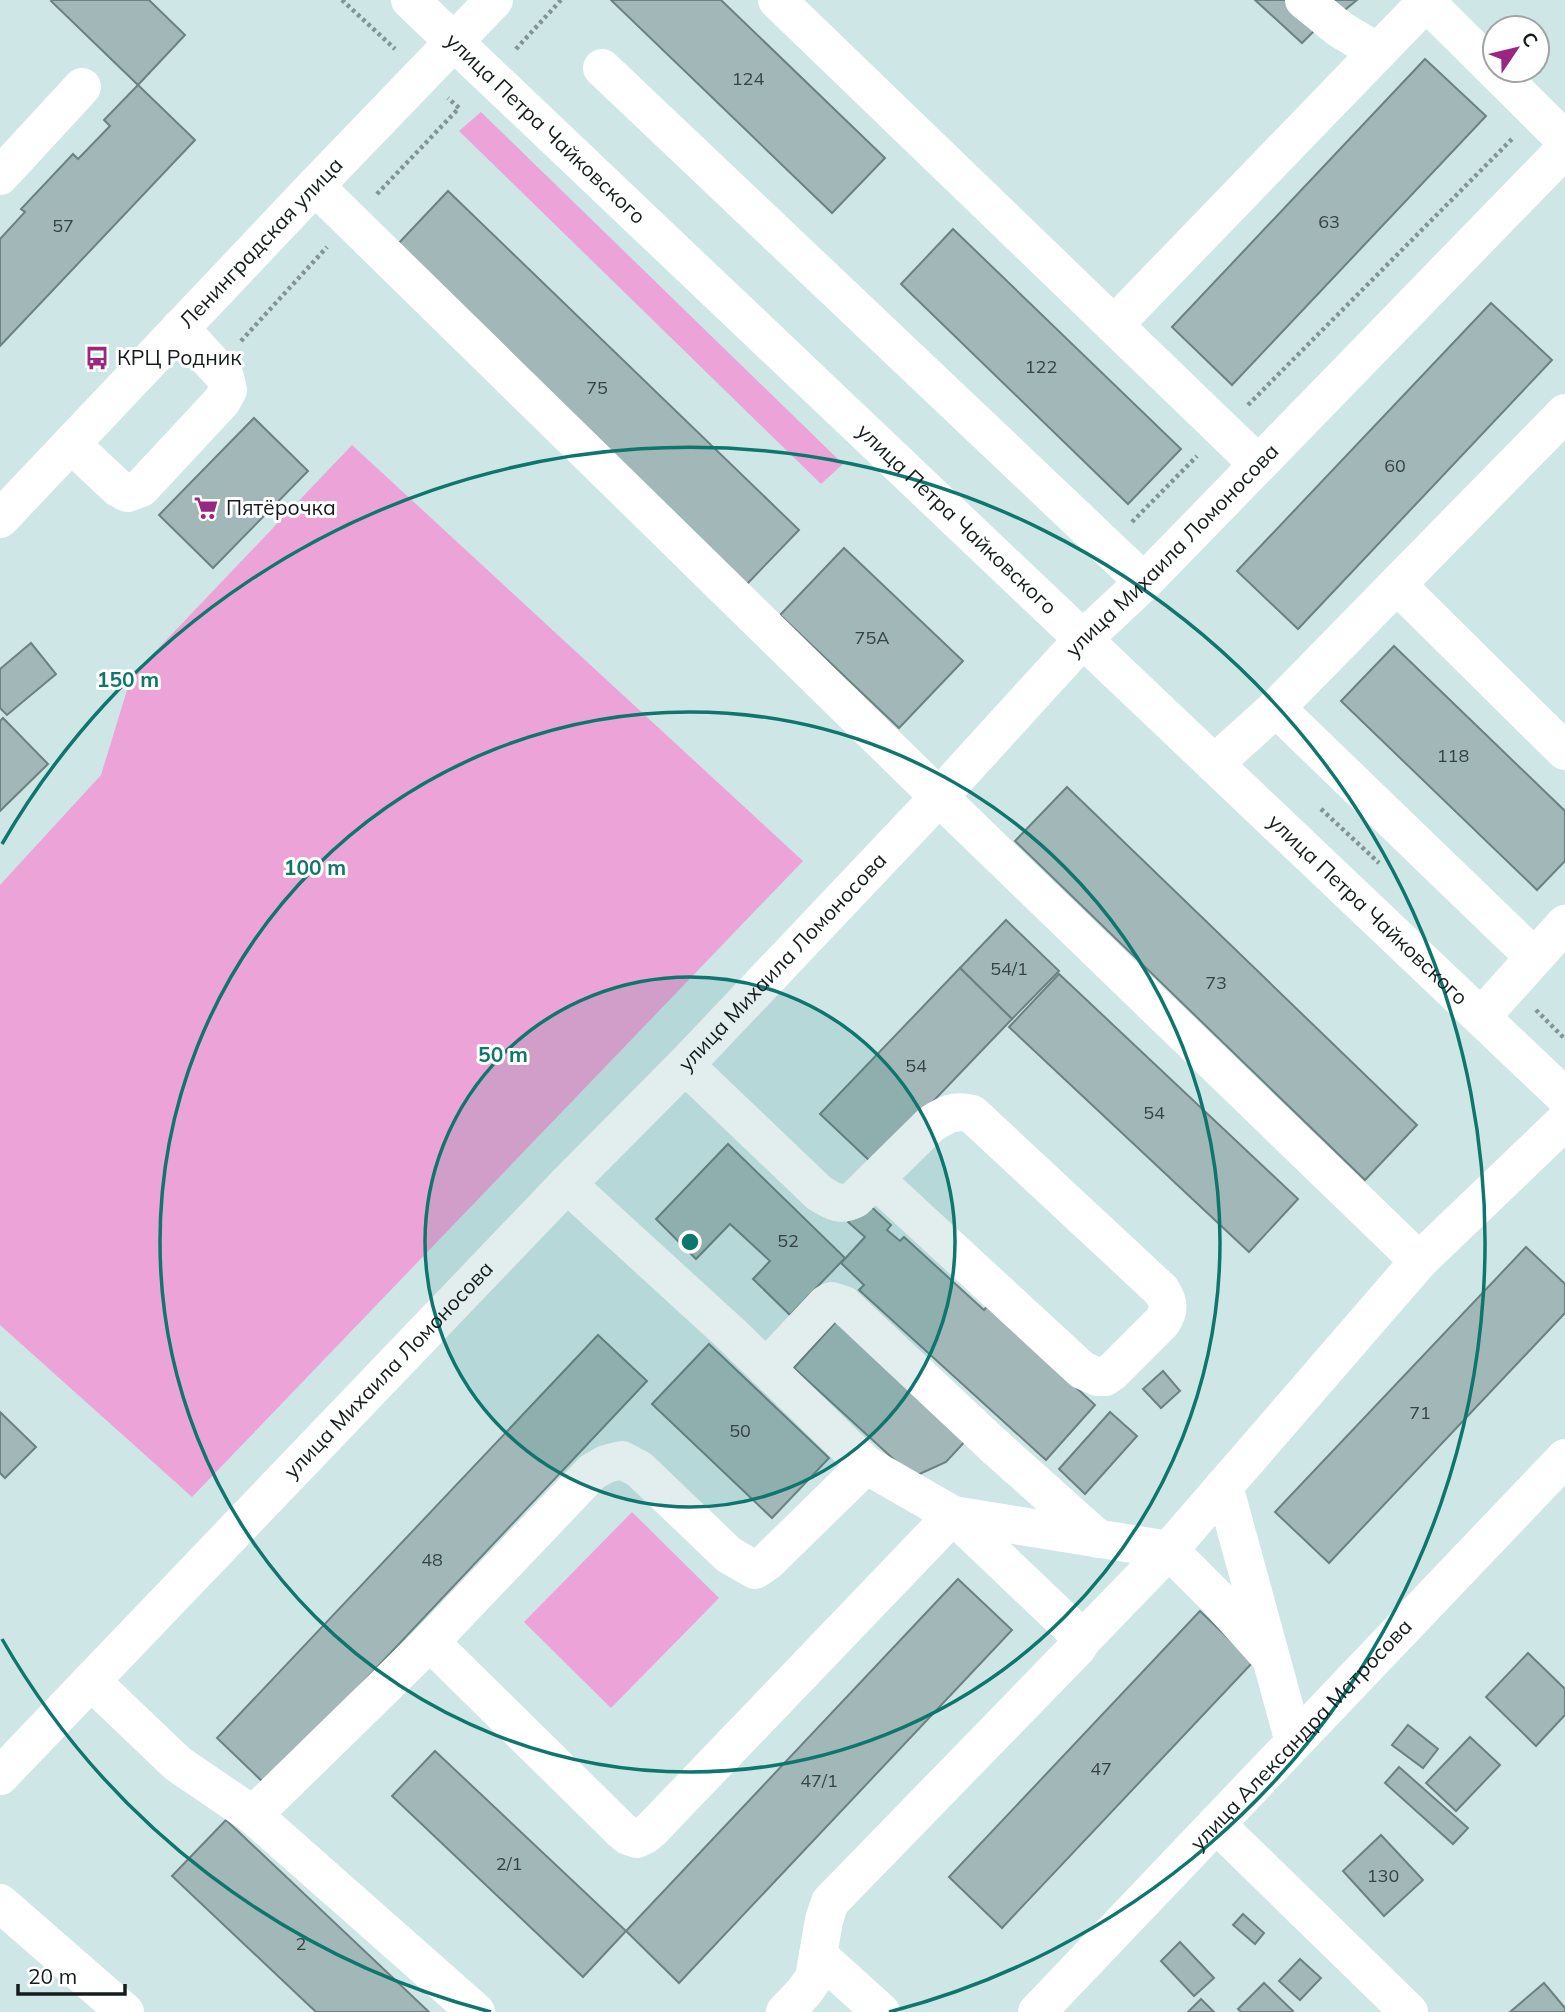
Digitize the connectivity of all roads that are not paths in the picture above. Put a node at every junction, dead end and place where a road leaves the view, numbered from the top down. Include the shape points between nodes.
1 (410, 0) edge
2 (494, 0) edge
3 (777, 0) edge
4 (1304, 0) edge
5 (1425, 1) edge
6 (455, 43) junction
7 (1378, 52) junction
8 (602, 68) dead end
9 (82, 88) dead end
10 (1565, 140) edge
11 (1565, 149) edge
12 (0, 176) edge
13 (315, 186) junction
14 (1114, 326) junction
15 (180, 328) junction
16 (1563, 420) edge
17 (71, 444) junction
18 (1258, 464) junction
19 (0, 519) edge
20 (1143, 582) junction
21 (1397, 585) junction
22 (1083, 639) junction
23 (1276, 708) junction
24 (1565, 751) edge
25 (1214, 764) junction
26 (939, 797) junction
27 (1565, 924) edge
28 (1534, 957) junction
29 (1481, 1017) junction
30 (685, 1065) junction
31 (1565, 1097) edge
32 (1565, 1121) edge
33 (875, 1179) junction
34 (567, 1184) junction
35 (1419, 1261) junction
36 (765, 1367) junction
37 (1565, 1458) edge
38 (866, 1465) junction
39 (1224, 1486) junction
40 (953, 1515) junction
41 (1098, 1539) junction
42 (1169, 1550) junction
43 (1083, 1640) junction
44 (430, 1642) junction
45 (1270, 1657) junction
46 (91, 1681) junction
47 (1294, 1742) junction
48 (0, 1776) edge
49 (253, 1815) junction
50 (1216, 1824) junction
51 (0, 1903) edge
52 (818, 1955) junction
53 (125, 2012) edge
54 (476, 2012) edge
55 (785, 2012) edge
56 (881, 2012) edge
57 (1037, 2012) edge
58 (1409, 2012) edge

1 - 6 street, улица Петра Чайковского
2 - 6 street, Ленинградская улица
3 - 14 street
4 - 7 street
5 - 7 street
5 - 10 street
6 - 13 street, Ленинградская улица
6 - 22 street, улица Петра Чайковского
7 - 14 street
8 - 20 street
9 - 12 street
11 - 18 street, улица Михаила Ломоносова
13 - 15 street, Ленинградская улица
13 - 26 street
14 - 18 street
15 - 17 street, Ленинградская улица
15 - 17 street via 225,377 228,390 141,488 127,493 118,488
16 - 21 street
17 - 19 street, Ленинградская улица
18 - 20 street, улица Михаила Ломоносова
20 - 22 street, улица Михаила Ломоносова
21 - 23 street
21 - 24 street
22 - 25 street, улица Петра Чайковского
22 - 26 street, улица Михаила Ломоносова
23 - 25 street
23 - 28 street
25 - 29 street, улица Петра Чайковского
26 - 30 street, улица Михаила Ломоносова
26 - 35 street
27 - 28 street
28 - 29 street
29 - 31 street, улица Петра Чайковского
30 - 33 street via 834,1203 855,1199
30 - 34 street, улица Михаила Ломоносова
32 - 35 street
33 - 33 street via 931,1124 952,1112 972,1114 1161,1290 1169,1307 1167,1315 1112,1372 1105,1377 1089,1374
34 - 36 street
34 - 46 street, улица Михаила Ломоносова
35 - 39 street
36 - 38 street
36 - 41 street via 826,1304 844,1305
37 - 47 street, улица Александра Матросова
38 - 40 street
38 - 44 street via 755,1570 729,1555 639,1469 622,1460 606,1464 592,1472
39 - 42 street
39 - 45 street
40 - 41 street
40 - 43 street
40 - 44 street via 652,1829 637,1839 621,1830
41 - 42 street
42 - 43 street
42 - 45 street
43 - 52 street via 830,1902
44 - 49 street
45 - 47 street
46 - 48 street, улица Михаила Ломоносова
46 - 49 street via 178,1764
47 - 50 street, улица Александра Матросова
49 - 54 street
50 - 57 street, улица Александра Матросова
50 - 58 street
51 - 53 street
52 - 55 street via 814,1978
52 - 56 street

